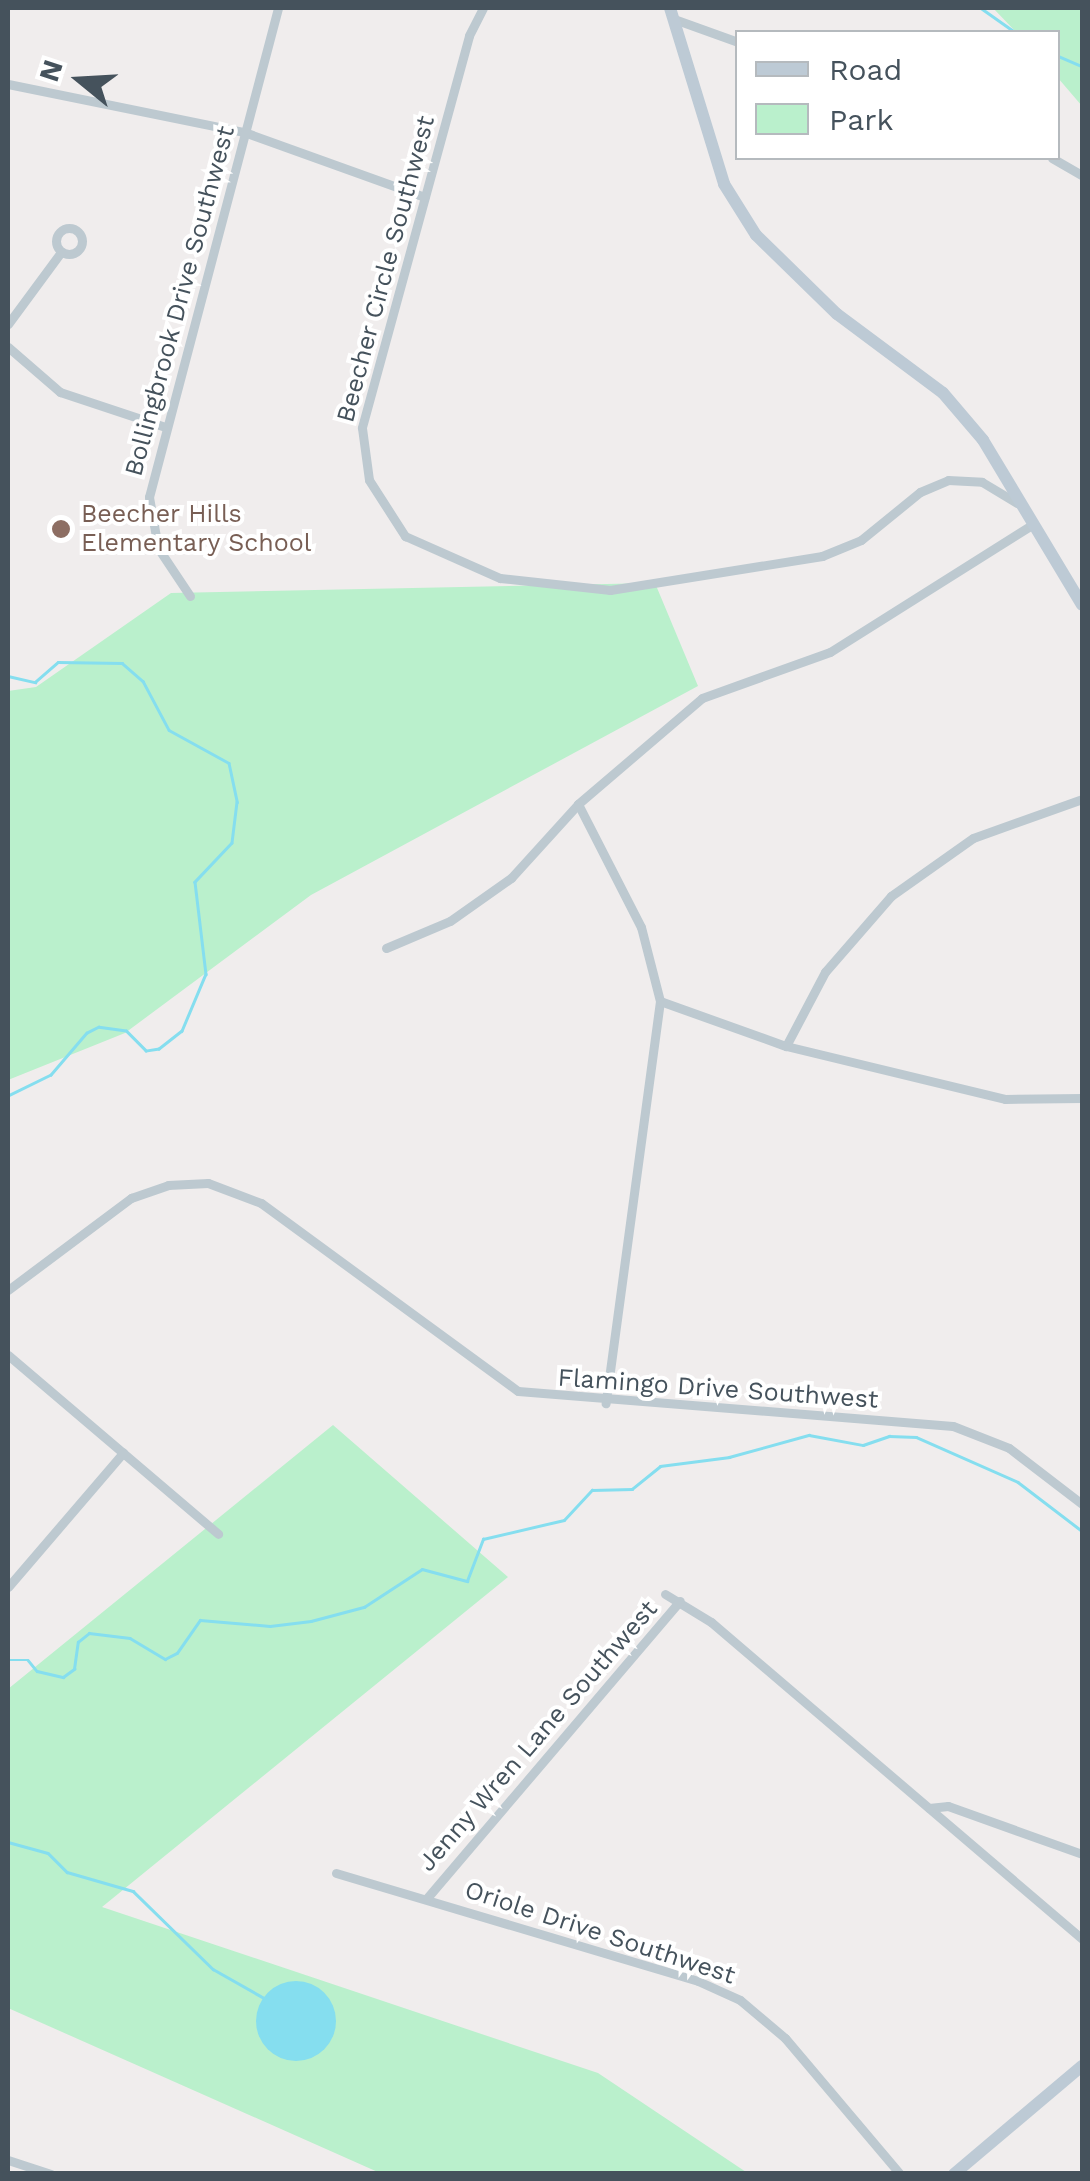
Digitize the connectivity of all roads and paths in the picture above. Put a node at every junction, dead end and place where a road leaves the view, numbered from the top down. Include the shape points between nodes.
1 (278, 8) edge
2 (483, 8) edge
3 (672, 13) edge
4 (735, 41) edge
5 (8, 84) edge
6 (244, 132) junction
7 (1056, 160) edge
8 (1082, 175) edge
9 (425, 197) junction
10 (61, 252) dead end
11 (8, 324) edge
12 (8, 347) edge
13 (164, 427) junction
14 (1022, 506) junction
15 (1033, 524) junction
16 (190, 596) dead end
17 (1082, 605) edge
18 (1082, 800) edge
19 (578, 804) junction
20 (386, 948) dead end
21 (660, 1001) junction
22 (786, 1046) junction
23 (1082, 1098) edge
24 (8, 1290) edge
25 (8, 1355) edge
26 (606, 1403) junction
27 (122, 1453) junction
28 (1082, 1504) edge
29 (218, 1534) dead end
30 (8, 1587) edge
31 (665, 1594) dead end
32 (680, 1602) junction
33 (929, 1808) junction
34 (1082, 1854) edge
35 (336, 1872) dead end
36 (427, 1898) junction
37 (1082, 1939) edge
38 (1082, 2066) edge
39 (8, 2160) edge
40 (51, 2174) edge
41 (900, 2174) edge
42 (954, 2174) edge

1 - 6 street, Bollingbrook Drive Southwest
2 - 9 street, Beecher Circle Southwest
3 - 4 street
3 - 14 street via 724,184 756,235 837,314 943,393 983,440
5 - 6 street
6 - 9 street
6 - 13 street, Bollingbrook Drive Southwest
7 - 8 street
9 - 14 street, Beecher Circle Southwest via 362,428 369,480 384,510 428,551 500,578 610,590 822,556 861,540 920,492 948,480 982,482
10 - 11 street
12 - 13 street via 60,392
13 - 16 street, Bollingbrook Drive Southwest via 148,517 164,561
14 - 15 street
15 - 17 street
15 - 19 street via 830,652 702,698
18 - 22 street via 973,838 891,896 832,963
19 - 20 street via 511,878 450,921
19 - 21 street via 641,927
21 - 22 street
21 - 26 street
22 - 23 street via 1004,1100
24 - 26 street, Flamingo Drive Southwest via 131,1198 168,1184 208,1183 261,1203 505,1386
25 - 27 street
26 - 28 street, Flamingo Drive Southwest via 953,1426 1009,1448
27 - 29 street
27 - 30 street
31 - 32 street
32 - 33 street
32 - 36 street, Jenny Wren Lane Southwest
33 - 34 street via 948,1806
33 - 37 street
35 - 36 street, Oriole Drive Southwest
36 - 41 street, Oriole Drive Southwest via 740,2000 786,2038
38 - 42 street
39 - 40 street

